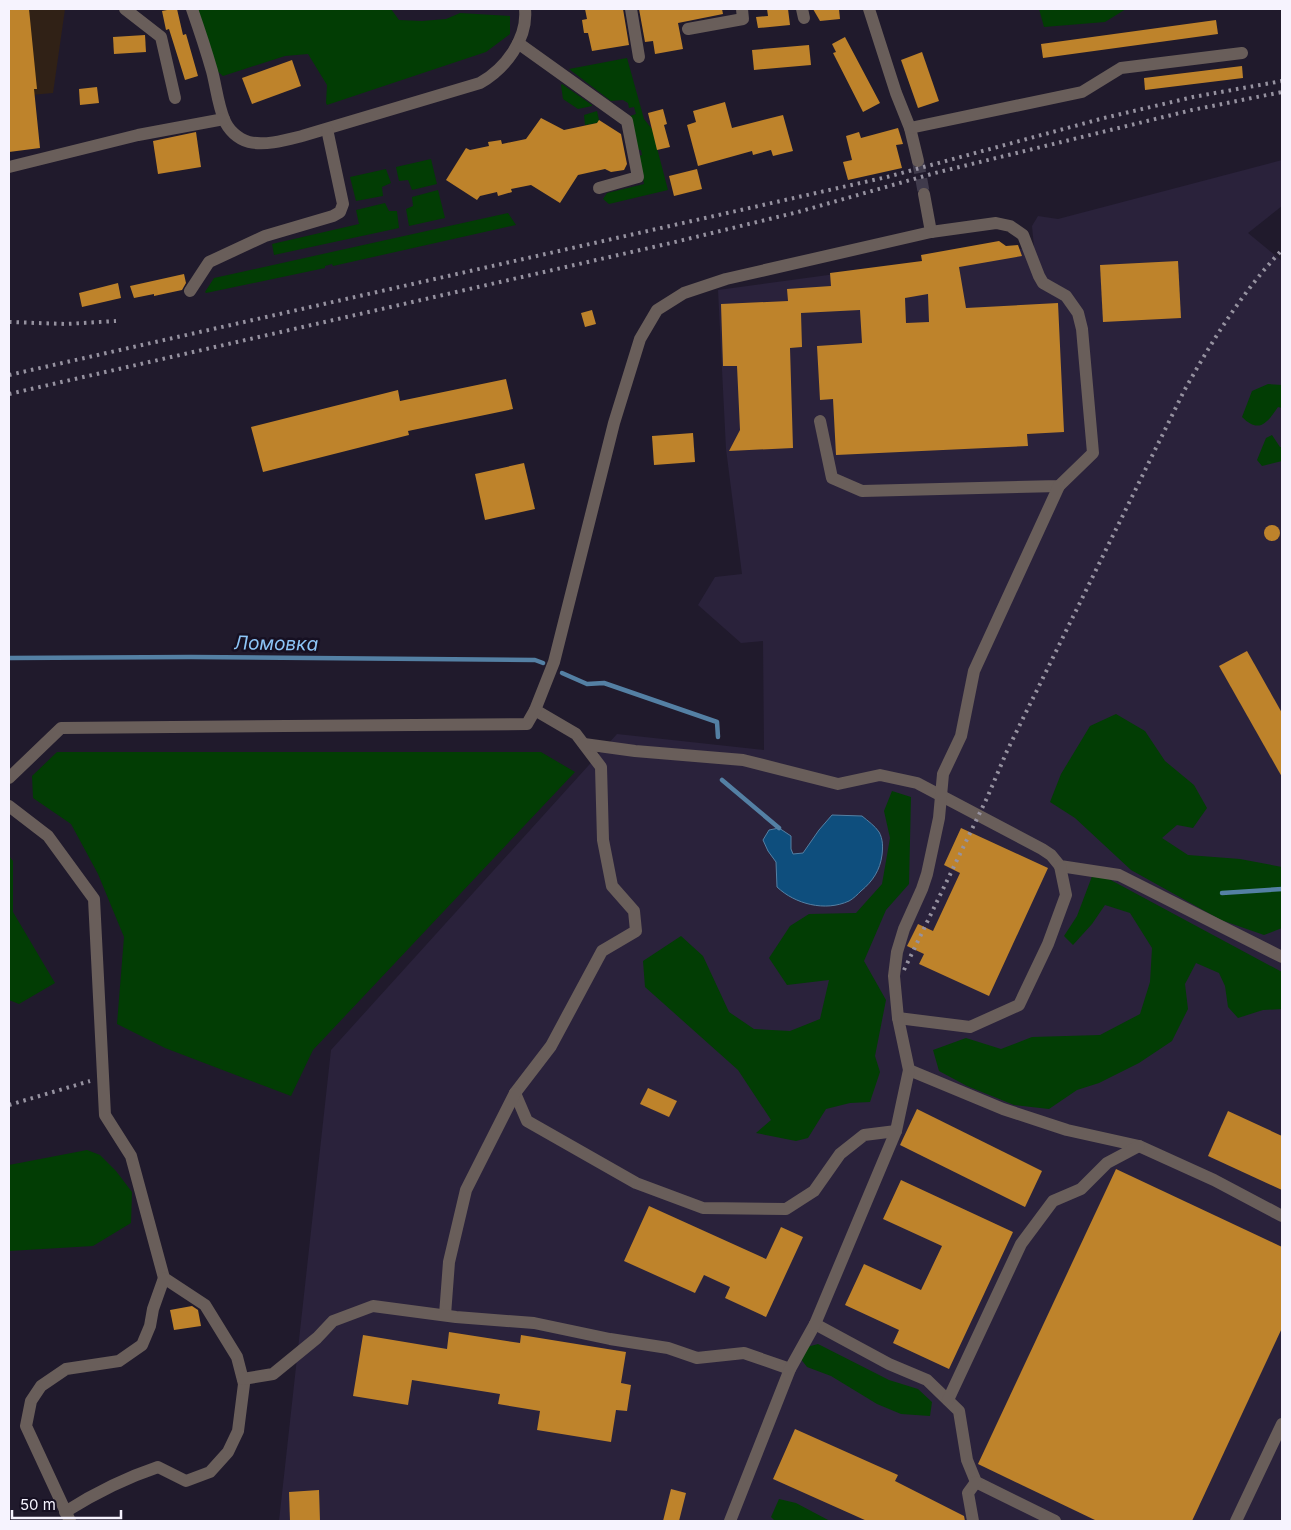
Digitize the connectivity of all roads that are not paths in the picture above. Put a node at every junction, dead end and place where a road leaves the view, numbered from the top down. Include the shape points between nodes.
1 (125, 9) edge
2 (192, 9) edge
3 (525, 9) edge
4 (632, 9) edge
5 (742, 9) edge
6 (869, 9) edge
7 (688, 29) dead end
8 (518, 43) junction
9 (1242, 53) dead end
10 (638, 57) dead end
11 (175, 98) dead end
12 (224, 119) junction
13 (910, 128) junction
14 (327, 129) junction
15 (918, 161) tunnel mouth
16 (9, 167) edge
17 (599, 188) dead end
18 (924, 194) tunnel mouth
19 (931, 232) junction
20 (190, 291) dead end
21 (820, 421) dead end
22 (1059, 486) junction
23 (536, 710) junction
24 (584, 744) junction
25 (9, 778) edge
26 (942, 796) junction
27 (9, 806) edge
28 (1060, 866) junction
29 (1282, 957) edge
30 (898, 1018) junction
31 (909, 1070) junction
32 (515, 1093) junction
33 (896, 1131) junction
34 (1138, 1146) junction
35 (1282, 1216) edge
36 (164, 1278) junction
37 (445, 1315) junction
38 (815, 1324) junction
39 (790, 1369) junction
40 (242, 1379) junction
41 (948, 1400) junction
42 (1282, 1424) edge
43 (976, 1482) junction
44 (68, 1516) edge
45 (730, 1521) edge
46 (973, 1521) edge
47 (1055, 1521) edge
48 (1236, 1521) edge

1 - 11 street via 161,37
2 - 12 street
3 - 8 street via 525,22
4 - 10 street
5 - 7 street via 743,19
6 - 13 street
8 - 14 street via 501,68 480,83
8 - 17 street via 627,121 638,177
9 - 13 street via 1121,68 1082,92
12 - 14 street via 237,135 255,143 285,140
12 - 16 street via 138,134
13 - 15 street
14 - 20 street via 343,204 339,213 265,236 209,262
18 - 19 street
19 - 22 street via 996,223 1017,230 1023,235 1043,283 1066,296 1078,313 1094,453
19 - 23 street via 726,278 684,293 657,310 640,339 614,423 554,662
21 - 22 street via 832,478 862,491
22 - 26 street via 974,671 961,736 943,774
23 - 24 street via 576,734
23 - 25 street via 527,724 60,728
24 - 26 street via 743,760 838,784 880,775 917,782
24 - 32 street via 601,767 603,840 612,886 634,912 636,932 602,951 551,1046
26 - 28 street via 1042,849
26 - 30 street via 927,874 898,952 894,976
27 - 36 street via 48,836 94,898 105,1115 131,1156
28 - 29 street via 1119,875
28 - 30 street via 1066,895 1048,944 1019,1004 970,1027
30 - 31 street
31 - 33 street
31 - 34 street via 1003,1109 1067,1130
32 - 33 street via 527,1121 535,1126 636,1183 703,1208 786,1209 814,1191 840,1154 864,1135
32 - 37 street via 466,1190 449,1262
33 - 38 street
34 - 35 street via 1214,1180
34 - 41 street via 1107,1163 1082,1189 1053,1201 1021,1244
36 - 40 street via 205,1305 237,1357
36 - 44 street via 142,1345 119,1361 66,1369 41,1386 31,1401 26,1426
37 - 39 street via 534,1323 668,1348 697,1358 744,1353
37 - 40 street via 373,1306 333,1321 273,1374
38 - 39 street
38 - 41 street via 889,1364 927,1380
39 - 45 street
40 - 44 street via 238,1431 228,1452 210,1472 186,1481 158,1467 90,1496
41 - 43 street via 959,1411 967,1460
42 - 48 street
43 - 46 street via 968,1493
43 - 47 street

